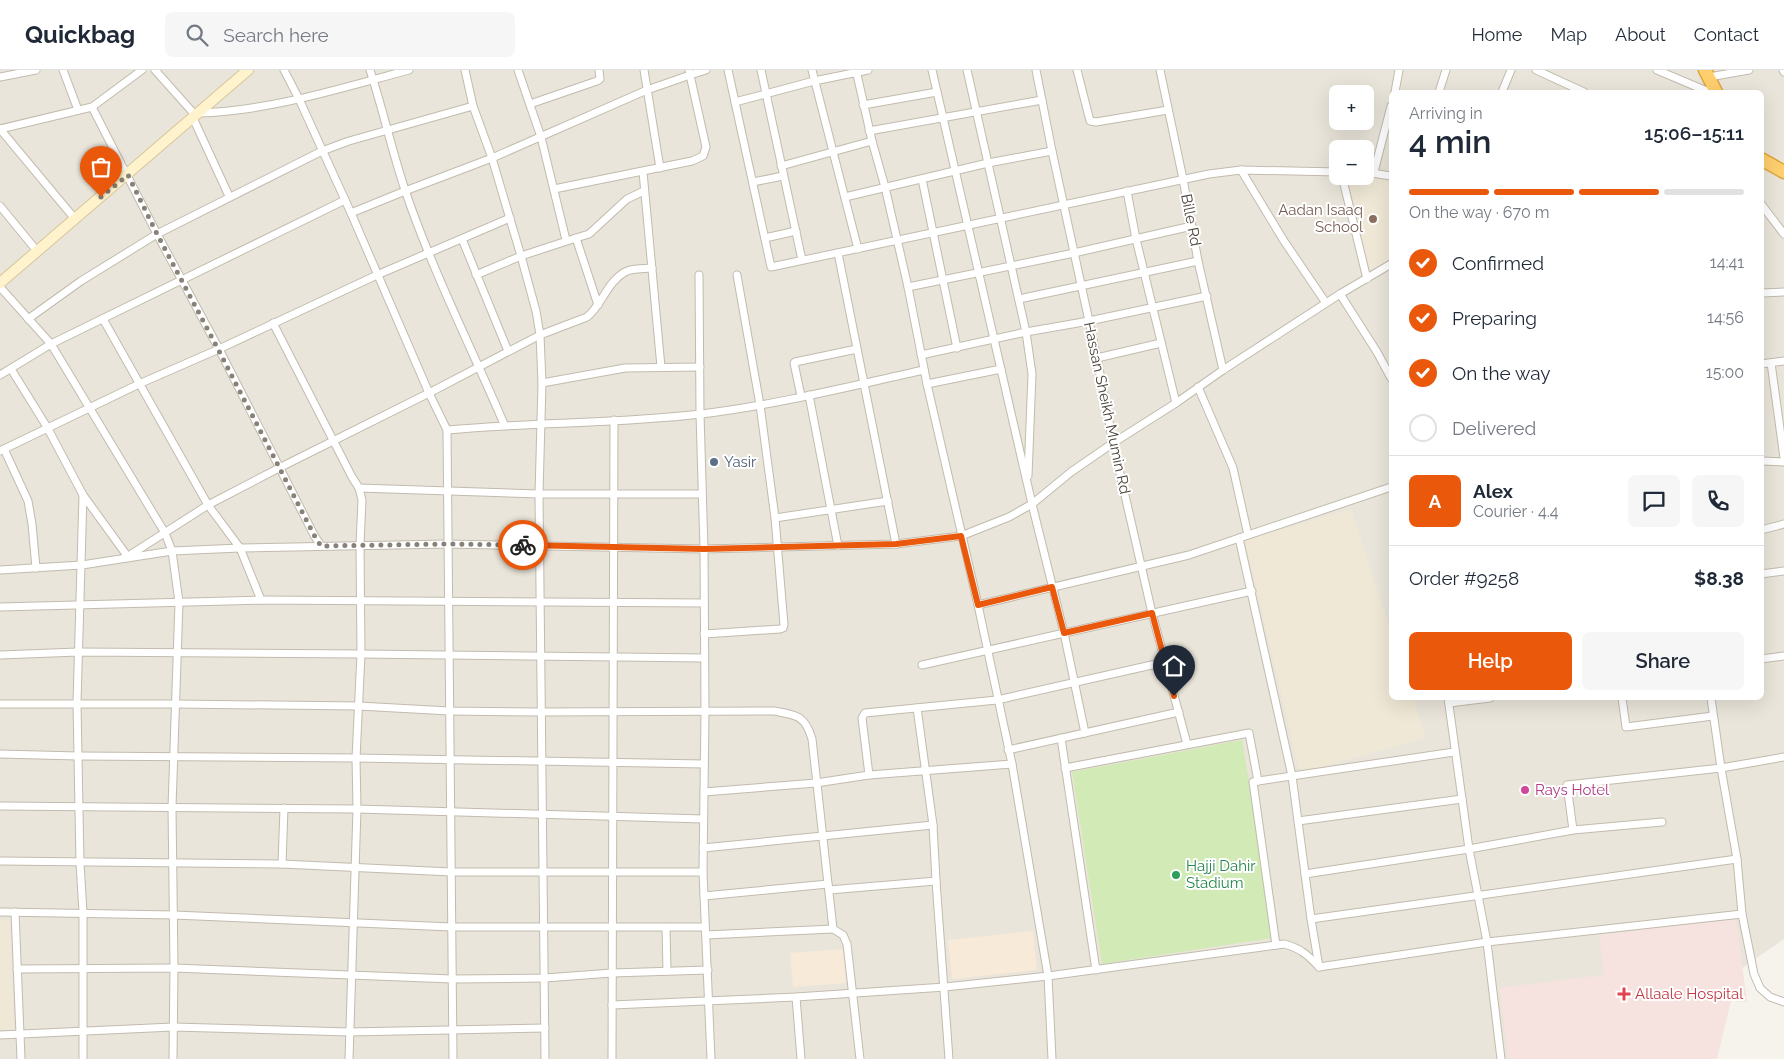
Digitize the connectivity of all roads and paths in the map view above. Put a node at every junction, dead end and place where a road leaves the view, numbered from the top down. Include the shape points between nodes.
1 (36, 70) edge
2 (62, 70) edge
3 (142, 70) edge
4 (155, 70) edge
5 (248, 70) edge
6 (284, 70) edge
7 (370, 70) edge
8 (409, 70) edge
9 (465, 70) edge
10 (518, 70) edge
11 (599, 70) edge
12 (644, 70) edge
13 (706, 70) edge
14 (728, 70) edge
15 (761, 70) edge
16 (812, 70) edge
17 (868, 70) edge
18 (932, 70) edge
19 (967, 70) edge
20 (1036, 70) edge
21 (1076, 70) edge
22 (1160, 70) edge
23 (1399, 70) edge
24 (1446, 70) edge
25 (1511, 70) edge
26 (1536, 70) edge
27 (1657, 70) edge
28 (1749, 70) edge
29 (856, 71) edge
30 (690, 73) edge
31 (1707, 74) edge
32 (0, 77) edge
33 (374, 80) junction
34 (814, 81) junction
35 (647, 90) junction
36 (1395, 90) edge
37 (1440, 90) edge
38 (1503, 90) edge
39 (1580, 90) edge
40 (1704, 90) edge
41 (1715, 90) edge
42 (937, 92) junction
43 (767, 94) junction
44 (299, 99) junction
45 (1042, 100) junction
46 (735, 102) junction
47 (530, 104) junction
48 (863, 105) junction
49 (473, 106) junction
50 (92, 107) junction
51 (78, 110) junction
52 (1168, 110) junction
53 (977, 112) junction
54 (1389, 114) edge
55 (196, 116) junction
56 (943, 118) junction
57 (0, 129) edge
58 (386, 130) junction
59 (869, 131) junction
60 (540, 136) junction
61 (872, 141) junction
62 (322, 151) junction
63 (1052, 151) junction
64 (834, 152) junction
65 (492, 158) junction
66 (1764, 161) edge
67 (988, 163) junction
68 (781, 166) junction
69 (660, 168) junction
70 (1241, 170) junction
71 (955, 171) junction
72 (642, 172) junction
73 (1329, 172) edge
74 (1374, 172) joint
75 (1784, 172) edge
76 (128, 175) junction
77 (783, 176) junction
78 (1389, 176) edge
79 (922, 179) junction
80 (1183, 179) junction
81 (753, 182) junction
82 (1344, 185) edge
83 (885, 187) junction
84 (554, 189) junction
85 (405, 190) junction
86 (644, 191) junction
87 (1127, 191) junction
88 (229, 196) junction
89 (845, 197) junction
90 (345, 200) junction
91 (1064, 204) junction
92 (0, 206) edge
93 (1764, 208) edge
94 (351, 213) junction
95 (510, 218) junction
96 (1001, 218) junction
97 (75, 219) junction
98 (968, 225) junction
99 (1192, 226) junction
100 (796, 231) junction
101 (933, 232) junction
102 (157, 234) junction
103 (1784, 234) edge
104 (576, 238) junction
105 (765, 238) junction
106 (462, 239) junction
107 (1136, 239) junction
108 (566, 240) junction
109 (898, 240) junction
110 (858, 249) junction
111 (37, 251) junction
112 (428, 253) junction
113 (838, 253) junction
114 (1074, 253) junction
115 (521, 256) junction
116 (802, 260) junction
117 (1198, 261) junction
118 (1389, 265) edge
119 (1011, 266) junction
120 (652, 268) junction
121 (978, 272) junction
122 (1144, 273) junction
123 (377, 275) junction
124 (476, 275) junction
125 (699, 275) dead end
126 (737, 275) dead end
127 (1367, 279) junction
128 (943, 280) junction
129 (182, 281) junction
130 (0, 285) edge
131 (908, 287) junction
132 (1081, 287) junction
133 (1784, 292) edge
134 (1764, 293) edge
135 (1340, 294) junction
136 (1207, 296) junction
137 (1019, 299) junction
138 (1326, 303) junction
139 (598, 305) junction
140 (1152, 308) junction
141 (28, 319) junction
142 (103, 319) junction
143 (1089, 321) junction
144 (273, 323) junction
145 (1026, 332) junction
146 (540, 335) junction
147 (994, 340) junction
148 (1161, 343) junction
149 (51, 344) junction
150 (958, 348) junction
151 (218, 349) junction
152 (857, 349) junction
153 (508, 352) junction
154 (921, 355) junction
155 (1097, 358) junction
156 (1784, 361) edge
157 (1771, 363) junction
158 (1764, 364) edge
159 (479, 366) junction
160 (661, 367) junction
161 (700, 367) junction
162 (11, 369) junction
163 (1001, 369) junction
164 (924, 370) junction
165 (1223, 370) junction
166 (1389, 374) edge
167 (0, 375) edge
168 (542, 383) junction
169 (864, 383) junction
170 (138, 384) junction
171 (927, 384) junction
172 (1198, 387) junction
173 (429, 393) junction
174 (809, 394) junction
175 (801, 396) junction
176 (1176, 403) junction
177 (760, 405) junction
178 (90, 406) junction
179 (700, 414) junction
180 (614, 420) junction
181 (504, 424) junction
182 (541, 424) junction
183 (46, 427) junction
184 (447, 430) junction
185 (333, 441) junction
186 (1113, 443) junction
187 (2, 450) edge
188 (1784, 458) edge
189 (1764, 461) edge
190 (1784, 462) edge
191 (279, 468) junction
192 (1028, 484) junction
193 (1389, 487) edge
194 (360, 488) junction
195 (448, 490) junction
196 (539, 494) junction
197 (702, 494) junction
198 (613, 495) junction
199 (83, 496) junction
200 (888, 501) junction
201 (1032, 504) junction
202 (208, 505) junction
203 (831, 510) junction
204 (775, 518) junction
205 (1784, 524) edge
206 (1764, 529) edge
207 (165, 533) junction
208 (1248, 534) junction
209 (961, 536) junction
210 (1239, 538) junction
211 (447, 544) junction
212 (896, 544) junction
213 (360, 545) junction
214 (540, 545) junction
215 (321, 546) junction
216 (778, 546) junction
217 (838, 546) junction
218 (240, 548) junction
219 (613, 548) junction
220 (704, 549) junction
221 (172, 551) junction
222 (128, 557) junction
223 (82, 565) junction
224 (1141, 567) junction
225 (36, 568) junction
226 (0, 570) edge
227 (1784, 571) edge
228 (1764, 574) edge
229 (1052, 587) junction
230 (1252, 591) junction
231 (261, 600) junction
232 (361, 600) junction
233 (540, 601) junction
234 (613, 601) junction
235 (179, 602) junction
236 (448, 602) junction
237 (80, 603) junction
238 (704, 603) junction
239 (978, 605) junction
240 (0, 606) edge
241 (1152, 613) junction
242 (1064, 633) junction
243 (704, 634) junction
244 (988, 651) junction
245 (78, 652) junction
246 (177, 653) junction
247 (361, 654) junction
248 (0, 655) edge
249 (448, 655) junction
250 (1784, 656) edge
251 (540, 657) junction
252 (613, 658) junction
253 (704, 658) junction
254 (1764, 659) edge
255 (1165, 662) junction
256 (922, 665) dead end
257 (1075, 683) junction
258 (997, 700) junction
259 (1448, 700) edge
260 (1622, 700) edge
261 (1711, 700) edge
262 (77, 703) junction
263 (0, 704) edge
264 (175, 704) junction
265 (359, 706) junction
266 (917, 708) junction
267 (449, 710) junction
268 (705, 711) junction
269 (541, 712) junction
270 (613, 712) junction
271 (1179, 712) junction
272 (1713, 716) junction
273 (1085, 733) junction
274 (1061, 738) junction
275 (1187, 744) junction
276 (1008, 750) junction
277 (1454, 752) junction
278 (0, 754) edge
279 (78, 756) junction
280 (174, 757) junction
281 (1784, 757) edge
282 (356, 758) junction
283 (450, 761) junction
284 (542, 761) junction
285 (612, 763) junction
286 (704, 764) junction
287 (1012, 764) junction
288 (1066, 768) junction
289 (1721, 768) junction
290 (926, 770) junction
291 (868, 775) junction
292 (1292, 776) junction
293 (1258, 781) junction
294 (816, 783) junction
295 (704, 792) junction
296 (1462, 799) junction
297 (0, 806) edge
298 (172, 806) junction
299 (79, 807) junction
300 (284, 808) junction
301 (357, 809) junction
302 (450, 812) junction
303 (542, 815) junction
304 (612, 818) junction
305 (703, 819) junction
306 (1298, 821) junction
307 (1662, 822) dead end
308 (933, 825) junction
309 (1573, 830) junction
310 (823, 836) junction
311 (703, 848) junction
312 (1469, 849) junction
313 (1737, 859) junction
314 (0, 861) edge
315 (80, 862) junction
316 (173, 863) junction
317 (282, 864) junction
318 (356, 868) junction
319 (451, 872) junction
320 (612, 872) junction
321 (703, 872) junction
322 (543, 873) junction
323 (1305, 874) junction
324 (936, 881) junction
325 (829, 887) junction
326 (1478, 895) junction
327 (704, 896) junction
328 (0, 912) edge
329 (15, 912) junction
330 (83, 913) junction
331 (1742, 914) junction
332 (174, 915) junction
333 (1311, 919) junction
334 (354, 923) junction
335 (452, 927) junction
336 (612, 927) junction
337 (544, 928) junction
338 (666, 928) junction
339 (833, 929) junction
340 (705, 931) junction
341 (1487, 942) junction
342 (1276, 945) junction
343 (1319, 967) junction
344 (174, 968) junction
345 (17, 969) junction
346 (82, 969) junction
347 (708, 970) junction
348 (1096, 970) junction
349 (667, 971) junction
350 (612, 973) junction
351 (351, 975) junction
352 (1048, 976) junction
353 (545, 978) junction
354 (452, 979) junction
355 (945, 987) junction
356 (852, 993) junction
357 (796, 997) junction
358 (709, 1002) junction
359 (1784, 1002) edge
360 (612, 1006) junction
361 (173, 1027) junction
362 (545, 1028) junction
363 (453, 1030) junction
364 (84, 1031) junction
365 (349, 1032) junction
366 (19, 1034) junction
367 (0, 1035) edge
368 (21, 1059) edge
369 (83, 1059) edge
370 (173, 1059) edge
371 (349, 1059) edge
372 (453, 1059) edge
373 (545, 1059) edge
374 (612, 1059) edge
375 (710, 1059) edge
376 (801, 1059) edge
377 (860, 1059) edge
378 (949, 1059) edge
379 (1052, 1059) edge
380 (1501, 1059) edge

1 - 32 street
2 - 51 street
3 - 50 street
4 - 55 street
5 - 55 street
6 - 44 street
7 - 33 street
8 - 33 street
9 - 49 street
10 - 47 street
11 - 47 street via 600,79 597,81
12 - 35 street
13 - 30 street
14 - 46 street
15 - 43 street
16 - 34 street
17 - 29 street
18 - 42 street
19 - 53 street
20 - 45 street, Hassan Sheikh Mumin Rd
21 - 52 street via 1090,121
22 - 52 street, Bille Rd
23 - 36 street
24 - 37 street
25 - 38 street
26 - 39 street
27 - 40 street
28 - 31 street
29 - 34 street
29 - 48 street
30 - 35 street
30 - 69 street via 705,151 703,156 692,161
31 - 41 highway
33 - 44 street
33 - 58 street
34 - 43 street
34 - 64 street
35 - 60 street
35 - 69 street
42 - 48 street
42 - 56 street
43 - 46 street
43 - 68 street
44 - 55 street
44 - 62 street
45 - 53 street
45 - 63 street, Hassan Sheikh Mumin Rd
46 - 81 street
47 - 60 street
48 - 59 street
49 - 58 street
49 - 65 street
50 - 51 street
50 - 76 street
51 - 57 street
52 - 80 street, Bille Rd
53 - 56 street
53 - 67 street
54 - 74 street
55 - 76 street
55 - 88 street
56 - 59 street
56 - 71 street
57 - 97 street
58 - 62 street
58 - 85 street
59 - 61 street
60 - 65 street
60 - 84 street
61 - 64 street
61 - 83 street
62 - 88 street
62 - 90 street
63 - 67 street
63 - 91 street, Hassan Sheikh Mumin Rd
64 - 68 street
64 - 89 street
65 - 85 street
65 - 95 street
66 - 75 highway
67 - 71 street
67 - 96 street
68 - 77 street
69 - 72 street
70 - 73 street
70 - 80 street
70 - 138 street
71 - 79 street
71 - 98 street
72 - 84 street
72 - 86 street
74 - 78 street
76 - 97 street
76 - 102 street
77 - 81 street
77 - 100 street
79 - 83 street
79 - 101 street
80 - 87 street
80 - 99 street, Bille Rd
81 - 105 street
82 - 127 street
83 - 89 street
83 - 109 street
84 - 108 street
85 - 94 street
85 - 112 street
86 - 104 street via 627,199 589,234
86 - 120 street
87 - 91 street
87 - 107 street
88 - 102 street
89 - 110 street
90 - 94 street
90 - 129 street
91 - 96 street
91 - 114 street, Hassan Sheikh Mumin Rd
92 - 111 street
93 - 103 street
94 - 123 street
95 - 106 street
95 - 115 street
96 - 98 street
96 - 119 street
97 - 111 street
98 - 101 street
98 - 121 street
99 - 107 street
99 - 117 street, Bille Rd
100 - 105 street
100 - 116 street
101 - 109 street
101 - 128 street
102 - 129 street
102 - 141 street via 81,281
104 - 108 street
104 - 139 street
105 - 116 street via 771,267
106 - 112 street
106 - 124 street
107 - 114 street
107 - 122 street
108 - 115 street
109 - 110 street
109 - 131 street
110 - 113 street
111 - 130 street
112 - 123 street
112 - 159 street
113 - 116 street
113 - 152 street
114 - 119 street
114 - 132 street, Hassan Sheikh Mumin Rd
115 - 124 street
115 - 146 street
117 - 122 street
117 - 136 street, Bille Rd
118 - 127 street
119 - 121 street
119 - 137 street
120 - 139 street via 625,272 610,286
120 - 160 street
121 - 128 street
121 - 147 street
122 - 132 street
122 - 140 street
123 - 144 street
123 - 173 street
124 - 153 street
125 - 161 street
126 - 177 street
127 - 135 street
128 - 131 street
128 - 150 street
129 - 142 street
129 - 151 street
130 - 141 street
131 - 154 street
132 - 137 street
132 - 143 street, Hassan Sheikh Mumin Rd
133 - 134 street
135 - 138 street
135 - 166 street
136 - 140 street
136 - 165 street, Bille Rd
137 - 145 street
138 - 165 street
139 - 146 street via 587,317
140 - 143 street
140 - 148 street
141 - 149 street
142 - 149 street
142 - 170 street
143 - 145 street
143 - 155 street, Hassan Sheikh Mumin Rd
144 - 151 street
144 - 185 street
145 - 147 street
145 - 192 street via 1032,374
146 - 153 street
146 - 168 street
147 - 150 street
147 - 163 street
148 - 155 street
148 - 176 street
149 - 162 street
149 - 178 street
150 - 154 street
151 - 170 street
151 - 191 street
152 - 169 street
152 - 175 street via 794,363
153 - 159 street
154 - 164 street
155 - 186 street, Hassan Sheikh Mumin Rd
156 - 157 street
157 - 158 street
157 - 188 street
159 - 173 street
159 - 181 street
160 - 161 street
160 - 168 street via 625,368
161 - 179 street
162 - 167 street
162 - 183 street
163 - 171 street
163 - 192 street
164 - 169 street
164 - 171 street
165 - 172 street
168 - 182 street
169 - 174 street
169 - 200 street
170 - 178 street
170 - 202 street
171 - 209 street
172 - 176 street
172 - 208 street via 1233,468
173 - 184 street
173 - 185 street
174 - 175 street
174 - 203 street
175 - 177 street
176 - 186 street
177 - 179 street
177 - 204 street
178 - 183 street
178 - 207 street
179 - 180 street
179 - 197 street
180 - 182 street
180 - 198 street
181 - 182 street
181 - 184 street
182 - 196 street
183 - 187 street
183 - 199 street
184 - 195 street
185 - 191 street
185 - 194 street
186 - 201 street
186 - 224 street, Hassan Sheikh Mumin Rd
187 - 225 street via 28,501
189 - 190 street
191 - 202 street
191 - 215 street
192 - 201 street
193 - 208 street
194 - 195 street
194 - 213 street
195 - 196 street
195 - 211 street
196 - 198 street
196 - 214 street
197 - 198 street
197 - 220 street
198 - 219 street
199 - 222 street
199 - 223 street
200 - 203 street
200 - 212 street
201 - 209 street
201 - 229 street
202 - 207 street
202 - 218 street
203 - 204 street
203 - 217 street
204 - 216 street
205 - 206 street
207 - 221 street
207 - 222 street
208 - 210 street
209 - 212 street
209 - 239 street
210 - 224 street
210 - 230 street
211 - 213 street
211 - 214 street
211 - 236 street
212 - 217 street
213 - 215 street
213 - 232 street
214 - 219 street
214 - 233 street
215 - 218 street
216 - 217 street
216 - 220 street
216 - 243 street via 783,628
218 - 221 street
218 - 231 street
219 - 220 street
219 - 234 street
220 - 238 street
221 - 222 street
221 - 235 street
222 - 223 street
223 - 225 street
223 - 237 street
224 - 229 street
224 - 241 street, Hassan Sheikh Mumin Rd
225 - 226 street
227 - 228 street
229 - 239 street
229 - 242 street
230 - 241 street
230 - 292 street
231 - 232 street
231 - 235 street
232 - 236 street
232 - 247 street
233 - 234 street
233 - 236 street
233 - 251 street
234 - 238 street
234 - 252 street
235 - 237 street
235 - 246 street
236 - 249 street
237 - 240 street
237 - 245 street
238 - 243 street
239 - 244 street
241 - 242 street
241 - 255 street, Hassan Sheikh Mumin Rd
242 - 244 street
242 - 257 street
243 - 253 street
244 - 256 street
244 - 258 street
245 - 246 street
245 - 248 street
245 - 262 street
246 - 247 street
246 - 264 street
247 - 249 street
247 - 265 street
249 - 251 street
249 - 267 street
250 - 254 street
251 - 252 street
251 - 269 street
252 - 253 street
252 - 270 street
253 - 268 street
255 - 257 street
255 - 271 street, Hassan Sheikh Mumin Rd
257 - 258 street
257 - 273 street
258 - 266 street
258 - 276 street
259 - 277 street
260 - 272 street via 1626,727
261 - 272 street
262 - 263 street
262 - 264 street
262 - 279 street
264 - 265 street
264 - 280 street
265 - 267 street
265 - 282 street
266 - 290 street
266 - 291 street via 865,713 862,716
267 - 269 street
267 - 283 street
268 - 270 street
268 - 286 street
268 - 294 street via 774,712 791,714 802,720 809,726 812,738
269 - 270 street
269 - 284 street
270 - 285 street
271 - 273 street
271 - 275 street, Hassan Sheikh Mumin Rd
272 - 289 street
273 - 274 street
274 - 276 street
274 - 288 street
275 - 288 street
275 - 293 street via 1249,732
276 - 287 street
277 - 292 street
277 - 296 street
278 - 279 street
279 - 280 street
279 - 299 street
280 - 282 street
280 - 298 street
281 - 289 street
282 - 283 street
282 - 301 street
283 - 284 street
283 - 302 street
284 - 285 street
284 - 303 street
285 - 286 street
285 - 304 street
286 - 295 street
287 - 290 street
287 - 352 street
288 - 348 street
289 - 309 street via 1567,785
289 - 313 street
290 - 291 street
290 - 308 street
291 - 294 street
292 - 293 street
292 - 306 street
293 - 342 street via 1253,782
294 - 295 street
294 - 310 street
295 - 305 street
296 - 306 street
296 - 312 street
297 - 299 street
298 - 299 street
298 - 300 street
298 - 316 street
299 - 315 street
300 - 301 street
300 - 317 street
301 - 302 street
301 - 318 street
302 - 303 street
302 - 319 street
303 - 304 street
303 - 322 street
304 - 305 street
304 - 320 street
305 - 311 street
306 - 323 street
307 - 309 street
308 - 310 street
308 - 324 street
309 - 312 street
310 - 311 street
310 - 325 street
311 - 321 street
312 - 323 street
312 - 326 street
313 - 326 street
313 - 331 street
314 - 315 street
315 - 316 street
315 - 330 street
316 - 317 street
316 - 332 street
317 - 318 street
318 - 319 street
318 - 334 street
319 - 322 street
319 - 335 street
320 - 321 street
320 - 322 street
320 - 336 street
321 - 327 street
322 - 337 street
323 - 333 street
324 - 325 street
324 - 355 street
325 - 327 street
325 - 339 street
326 - 333 street
326 - 341 street
327 - 340 street
328 - 329 street
329 - 330 street
329 - 345 street
330 - 332 street
330 - 346 street
331 - 341 street
331 - 359 street via 1754,974 1760,988 1770,997
332 - 334 street
332 - 344 street
333 - 343 street
334 - 335 street
334 - 351 street
335 - 337 street
335 - 354 street
336 - 337 street
336 - 338 street
336 - 350 street
337 - 353 street
338 - 340 street
338 - 349 street
339 - 340 street
339 - 356 street via 843,935 847,944
340 - 347 street
341 - 343 street
341 - 380 street
342 - 343 street via 1297,948
342 - 348 street
344 - 346 street
344 - 351 street
344 - 361 street
345 - 346 street
345 - 366 street
346 - 364 street
347 - 349 street
347 - 358 street
348 - 352 street
349 - 350 street
350 - 353 street
350 - 360 street
351 - 354 street
351 - 365 street
352 - 355 street
352 - 379 street
353 - 354 street
353 - 362 street
354 - 363 street
355 - 356 street
355 - 378 street
356 - 357 street
356 - 377 street
357 - 358 street
357 - 376 street
358 - 360 street
358 - 375 street
360 - 374 street
361 - 364 street
361 - 365 street
361 - 370 street
362 - 363 street
362 - 373 street
363 - 365 street
363 - 372 street
364 - 366 street
364 - 369 street
365 - 371 street
366 - 367 street
366 - 368 street

